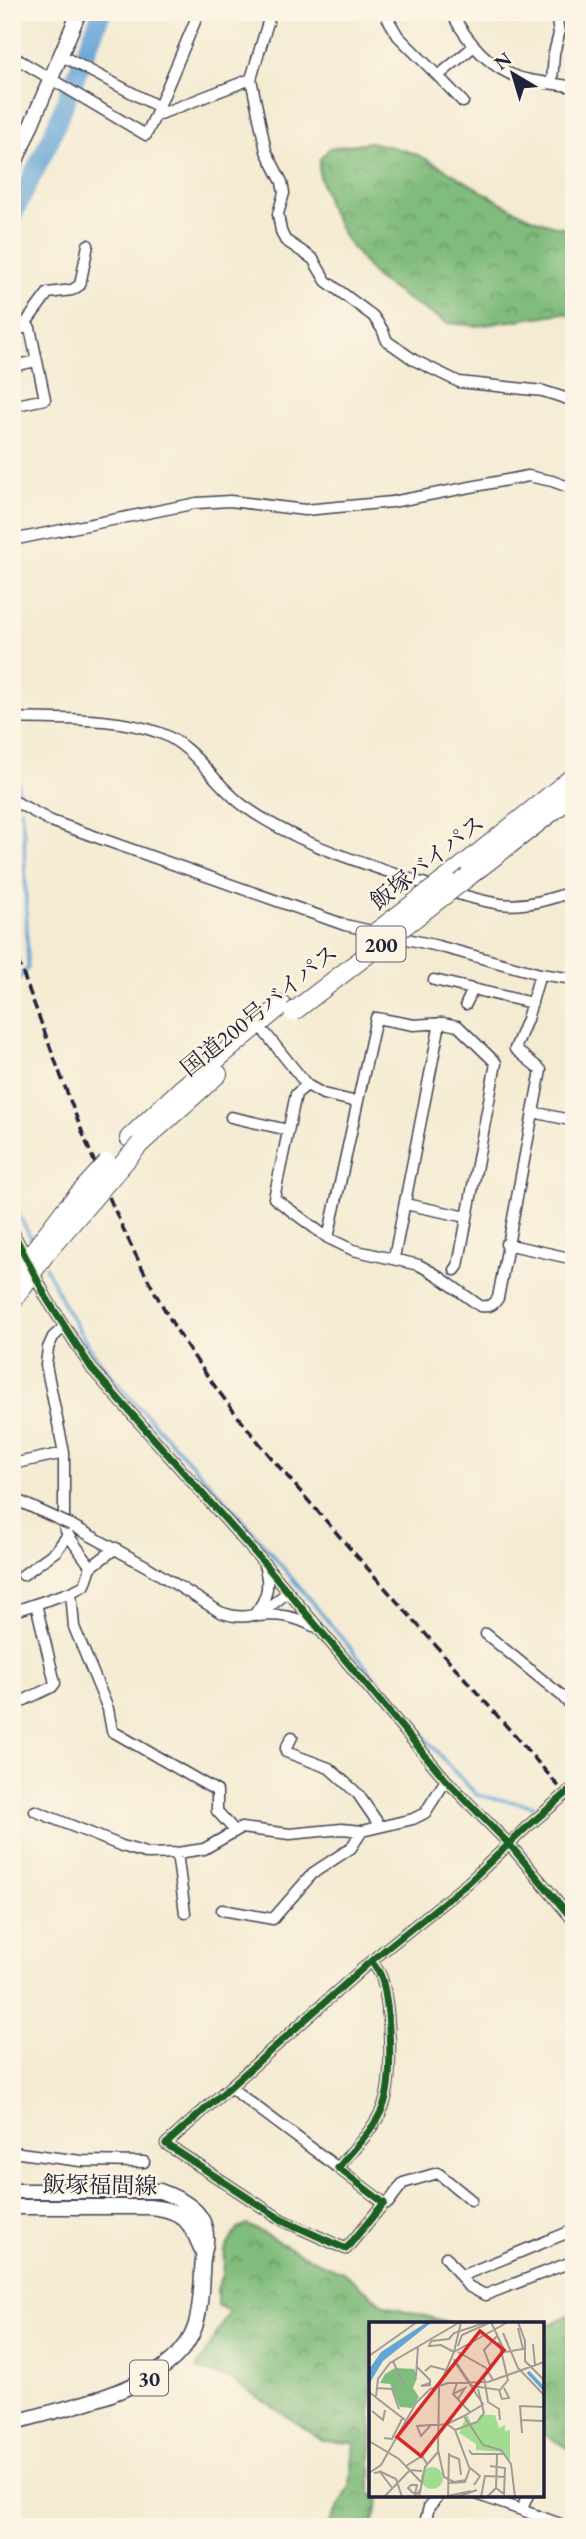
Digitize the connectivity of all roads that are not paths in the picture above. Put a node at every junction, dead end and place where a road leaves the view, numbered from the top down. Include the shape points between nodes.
1 (79, 12) edge
2 (199, 12) edge
3 (271, 12) edge
4 (384, 12) edge
5 (452, 12) edge
6 (556, 12) edge
7 (473, 47) junction
8 (12, 56) edge
9 (62, 56) junction
10 (438, 76) junction
11 (251, 79) junction
12 (52, 80) junction
13 (552, 83) junction
14 (574, 87) edge
15 (463, 102) dead end
16 (157, 111) junction
17 (12, 170) edge
18 (88, 245) dead end
19 (17, 329) edge
20 (37, 361) dead end
21 (12, 366) edge
22 (574, 401) edge
23 (12, 406) edge
24 (574, 489) edge
25 (12, 540) edge
26 (12, 718) edge
27 (574, 776) edge
28 (574, 794) edge
29 (12, 800) edge
30 (574, 891) edge
31 (540, 974) junction
32 (574, 979) edge
33 (434, 980) dead end
34 (473, 989) junction
35 (532, 1003) junction
36 (466, 1004) dead end
37 (288, 1008) junction
38 (440, 1023) junction
39 (266, 1034) junction
40 (307, 1085) junction
41 (357, 1102) junction
42 (533, 1112) junction
43 (231, 1117) dead end
44 (574, 1121) edge
45 (288, 1130) junction
46 (134, 1141) junction
47 (405, 1204) junction
48 (467, 1217) junction
49 (13, 1232) edge
50 (328, 1238) junction
51 (506, 1244) junction
52 (394, 1258) junction
53 (574, 1259) edge
54 (454, 1270) dead end
55 (12, 1279) edge
56 (12, 1302) edge
57 (64, 1327) junction
58 (64, 1453) junction
59 (12, 1464) edge
60 (12, 1498) edge
61 (69, 1530) junction
62 (116, 1548) junction
63 (263, 1562) junction
64 (91, 1567) junction
65 (23, 1575) dead end
66 (71, 1592) junction
67 (288, 1592) junction
68 (36, 1604) junction
69 (12, 1612) edge
70 (252, 1617) junction
71 (318, 1629) junction
72 (486, 1634) dead end
73 (12, 1706) edge
74 (574, 1709) edge
75 (292, 1737) dead end
76 (446, 1780) junction
77 (574, 1787) edge
78 (35, 1811) dead end
79 (380, 1826) junction
80 (235, 1831) junction
81 (362, 1831) junction
82 (509, 1845) junction
83 (177, 1853) junction
84 (222, 1910) dead end
85 (185, 1913) dead end
86 (574, 1921) edge
87 (371, 1961) junction
88 (231, 2088) junction
89 (12, 2152) edge
90 (144, 2162) dead end
91 (338, 2168) junction
92 (12, 2191) edge
93 (471, 2200) dead end
94 (384, 2203) junction
95 (12, 2207) edge
96 (574, 2231) edge
97 (203, 2255) junction
98 (446, 2257) dead end
99 (574, 2261) edge
100 (461, 2276) junction
101 (12, 2423) edge
102 (437, 2497) edge
103 (485, 2497) edge
104 (527, 2497) edge
105 (522, 2510) junction
106 (546, 2523) edge
107 (424, 2527) edge
108 (569, 2527) edge

1 - 9 main road
2 - 16 street
3 - 11 street
4 - 10 street via 398,36
5 - 7 street
6 - 13 street via 559,34
7 - 10 street
7 - 13 street via 493,65 526,80
8 - 12 street
9 - 12 main road
9 - 16 street
10 - 15 street
11 - 16 street
11 - 22 street via 265,151 282,182 281,231 285,240 308,255 326,281 373,316 387,341 459,382 543,391
12 - 16 street via 146,135
12 - 17 main road
13 - 14 street
18 - 19 street via 80,285 48,293
19 - 23 street via 30,328 45,400
20 - 21 street
24 - 25 street via 528,476 392,502 305,510 230,501 197,503
26 - 30 street via 106,722 162,733 190,752 242,804 288,832 460,895 502,904 541,901
27 - 37 highway, 飯塚バイパス / 200, bridge
28 - 37 highway, 国道200号バイパス / 200, bridge
29 - 31 street via 51,821 345,925
31 - 32 street
31 - 35 street
33 - 34 street
34 - 35 street
34 - 36 street
35 - 42 street via 515,1049 541,1070
37 - 39 highway, 国道200号バイパス / 200
37 - 46 highway, 飯塚バイパス / 200 via 180,1090
38 - 41 street via 414,1025 376,1018
38 - 47 street
38 - 48 street via 458,1026 496,1063
39 - 40 street
39 - 46 highway, 国道200号バイパス / 200
40 - 41 street
40 - 45 street via 296,1094
41 - 50 street
42 - 44 street
42 - 51 street
43 - 45 street
45 - 50 street via 274,1198
46 - 55 highway, 飯塚バイパス / 200, bridge via 66,1208
46 - 56 highway, 国道200号バイパス / 200, bridge
47 - 48 street
47 - 52 street
48 - 54 street
49 - 57 street
50 - 52 street via 353,1250
51 - 52 street via 498,1298 488,1307 419,1265
51 - 53 street
57 - 58 street via 52,1338 46,1365
57 - 63 street via 117,1399
58 - 59 street
58 - 61 street via 64,1526
60 - 61 street, bridge via 58,1519
61 - 62 street
61 - 64 street
61 - 65 street via 56,1550
62 - 64 street
62 - 70 street via 220,1612
63 - 67 street
63 - 70 street via 267,1594
64 - 66 street via 85,1585
66 - 68 street
66 - 80 street via 74,1627 108,1709 112,1731 216,1791 217,1811
67 - 70 street
67 - 71 street
68 - 69 street
68 - 73 street via 55,1683
70 - 71 street via 293,1617
71 - 76 street
72 - 74 street
75 - 79 street via 286,1752 329,1768 358,1794
76 - 79 street via 425,1813
76 - 82 street
77 - 82 street
78 - 83 street via 149,1854
79 - 81 street
80 - 81 street via 290,1835
80 - 83 street via 204,1849
81 - 84 street via 351,1848 313,1873 274,1919
82 - 86 street
82 - 87 street
83 - 85 street
87 - 88 street
87 - 91 street via 381,1976 386,2001 387,2094 376,2120
88 - 91 street
88 - 94 street via 166,2144 282,2220 346,2249
89 - 90 street via 80,2161
91 - 94 street
92 - 97 main road, 飯塚福間線 / 30 via 160,2191 179,2198 201,2219 207,2235
93 - 94 street via 438,2173 403,2183
95 - 97 main road, 飯塚福間線 / 30 via 170,2209 191,2225
96 - 100 street
97 - 101 main road, 飯塚福間線 / 30 via 195,2328 169,2365 119,2391
98 - 100 street
99 - 100 street via 485,2295
102 - 107 street via 429,2507
103 - 105 street
104 - 105 street
105 - 106 street
106 - 108 street

